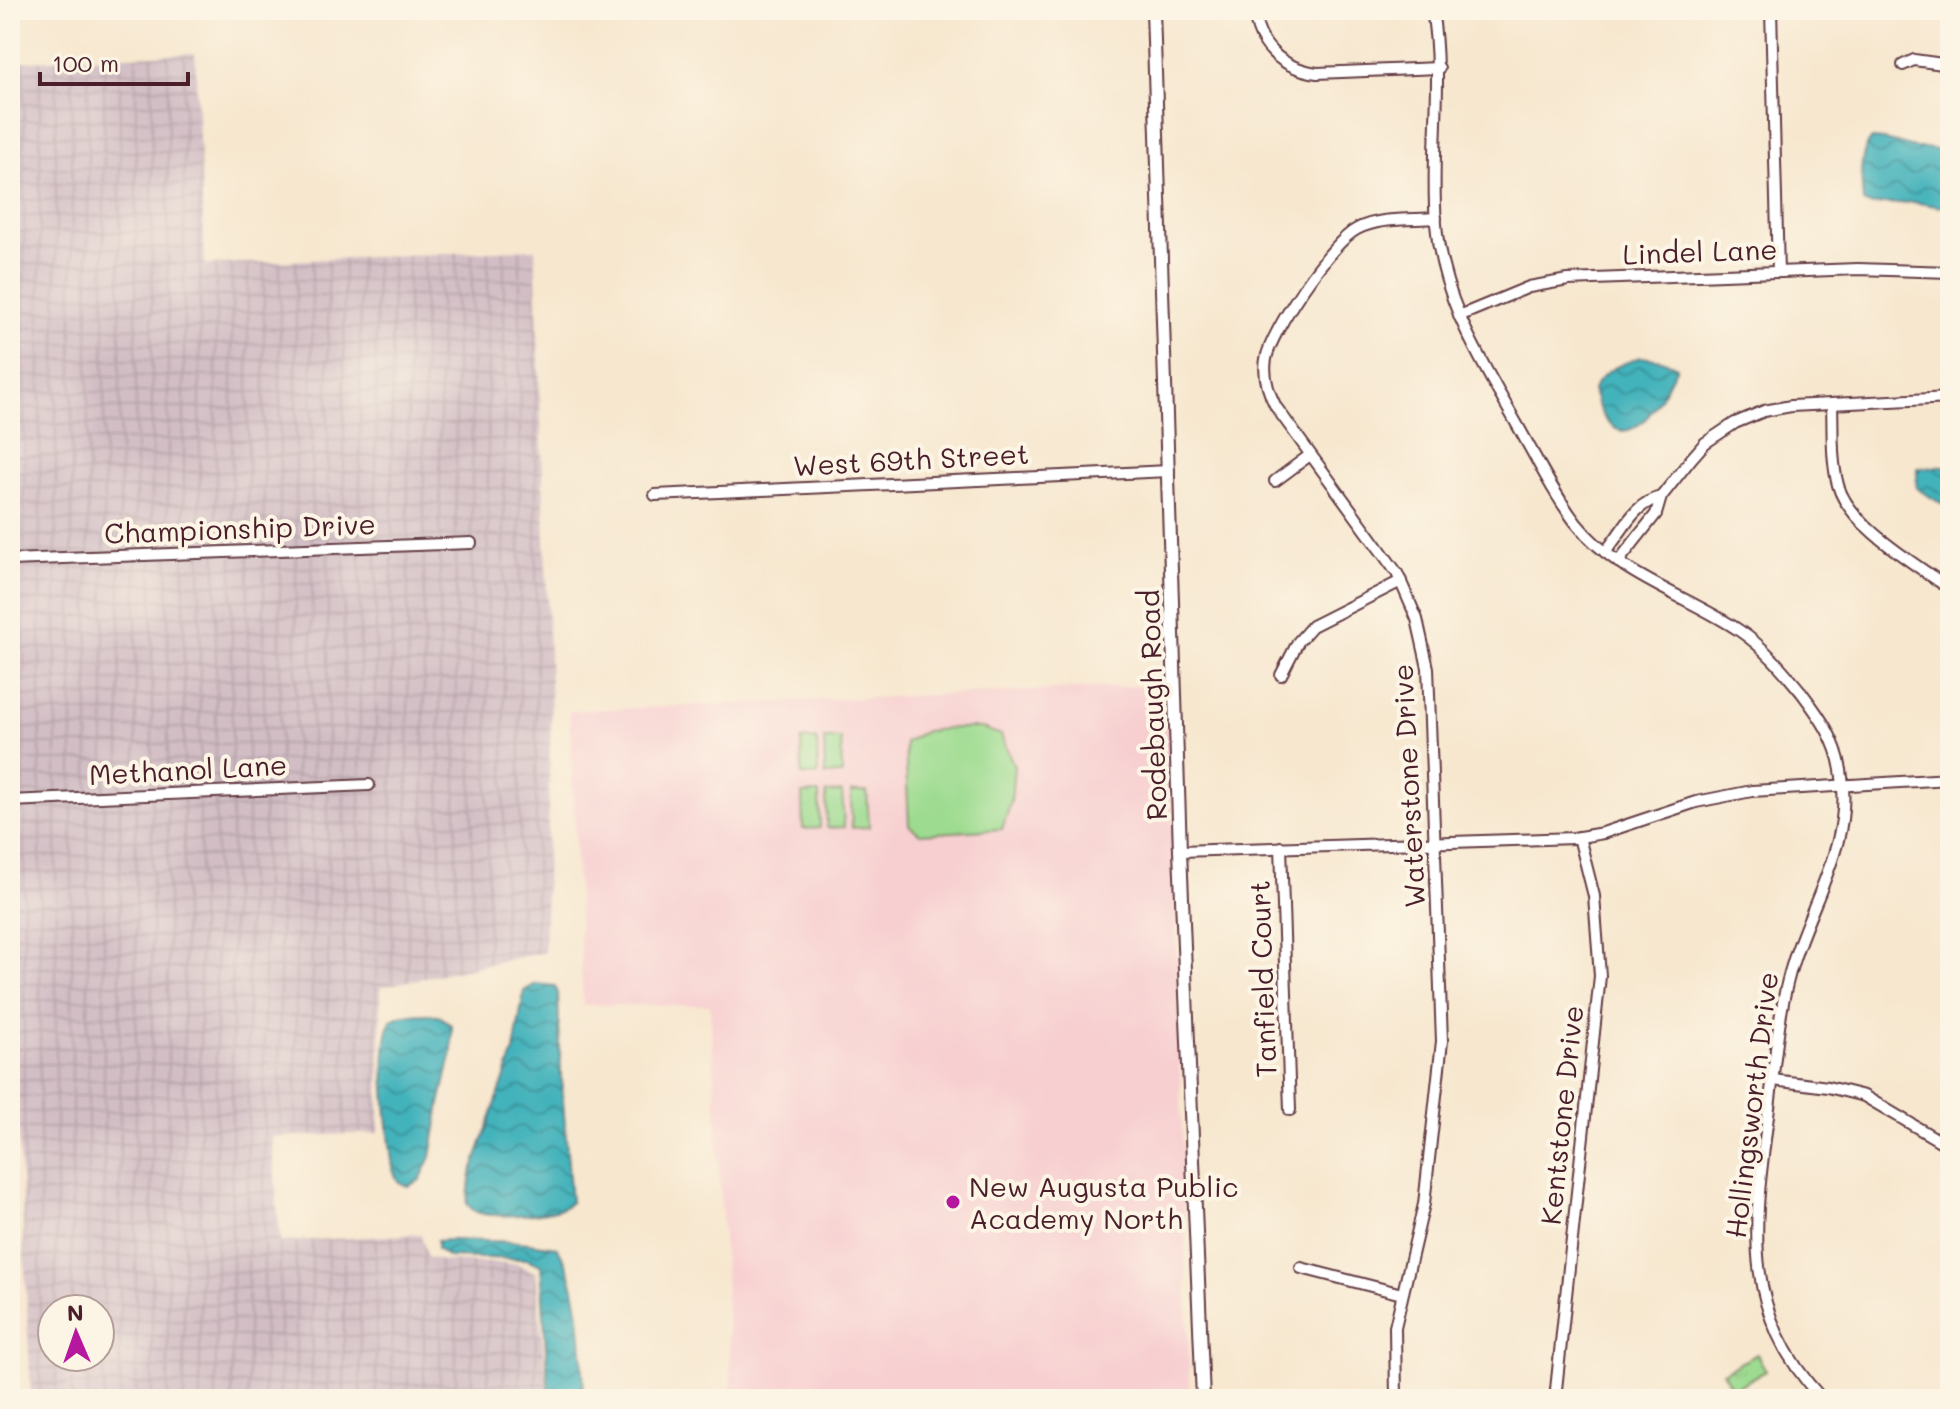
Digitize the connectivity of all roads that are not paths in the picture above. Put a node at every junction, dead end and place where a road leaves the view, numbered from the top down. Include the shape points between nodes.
1 (1153, 10) edge
2 (1254, 10) edge
3 (1432, 10) edge
4 (1771, 10) edge
5 (1903, 65) dead end
6 (1950, 65) edge
7 (1439, 68) junction
8 (1436, 218) junction
9 (1778, 272) junction
10 (1950, 272) edge
11 (1459, 316) junction
12 (1950, 398) edge
13 (1832, 404) junction
14 (1310, 455) junction
15 (1169, 471) junction
16 (1275, 481) dead end
17 (655, 495) dead end
18 (1661, 497) junction
19 (471, 543) dead end
20 (1605, 552) junction
21 (10, 560) edge
22 (1618, 562) junction
23 (1401, 581) junction
24 (1950, 589) edge
25 (1281, 675) dead end
26 (1950, 779) edge
27 (369, 785) dead end
28 (1843, 786) junction
29 (10, 801) edge
30 (1579, 837) junction
31 (1435, 843) junction
32 (1281, 847) junction
33 (1180, 851) junction
34 (1773, 1080) junction
35 (1290, 1110) dead end
36 (1950, 1147) edge
37 (1301, 1268) dead end
38 (1402, 1294) junction
39 (1203, 1399) edge
40 (1396, 1399) edge
41 (1555, 1399) edge
42 (1822, 1399) edge

1 - 15 street, Rodebaugh Road
2 - 7 street via 1259,34 1270,50 1302,71
3 - 7 street, Hollingsworth Drive
4 - 9 street
5 - 6 street via 1914,60
7 - 8 street, Hollingsworth Drive
8 - 11 street, Hollingsworth Drive via 1442,264
8 - 14 street, Waterstone Drive via 1380,221 1346,235 1273,339 1265,366 1268,390
9 - 10 street, Lindel Lane
9 - 11 street, Lindel Lane via 1558,281 1529,287
11 - 20 street, Hollingsworth Drive via 1555,492
12 - 13 street
13 - 18 street via 1774,408 1735,423 1705,443
13 - 24 street via 1836,476 1848,507
14 - 16 street
14 - 23 street, Waterstone Drive
15 - 17 street, West 69th Street
15 - 33 street, Rodebaugh Road
18 - 20 street via 1648,499 1633,513
18 - 22 street via 1656,514
19 - 21 street, Championship Drive
20 - 22 street, Hollingsworth Drive
22 - 28 street, Hollingsworth Drive via 1730,624 1770,656 1827,728
23 - 25 street via 1312,626
23 - 31 street, Waterstone Drive via 1419,623 1428,668
26 - 28 street
27 - 29 street, Methanol Lane
28 - 30 street via 1722,796
28 - 34 street, Hollingsworth Drive via 1838,845 1789,974
30 - 31 street
30 - 41 street, Kentstone Drive via 1594,896 1600,976
31 - 32 street
31 - 38 street, Waterstone Drive via 1442,1041 1424,1204
32 - 33 street
32 - 35 street, Tanfield Court
33 - 39 street, Rodebaugh Road
34 - 36 street via 1864,1096
34 - 42 street, Hollingsworth Drive via 1756,1213 1758,1266 1780,1339
37 - 38 street
38 - 40 street, Waterstone Drive via 1393,1342

